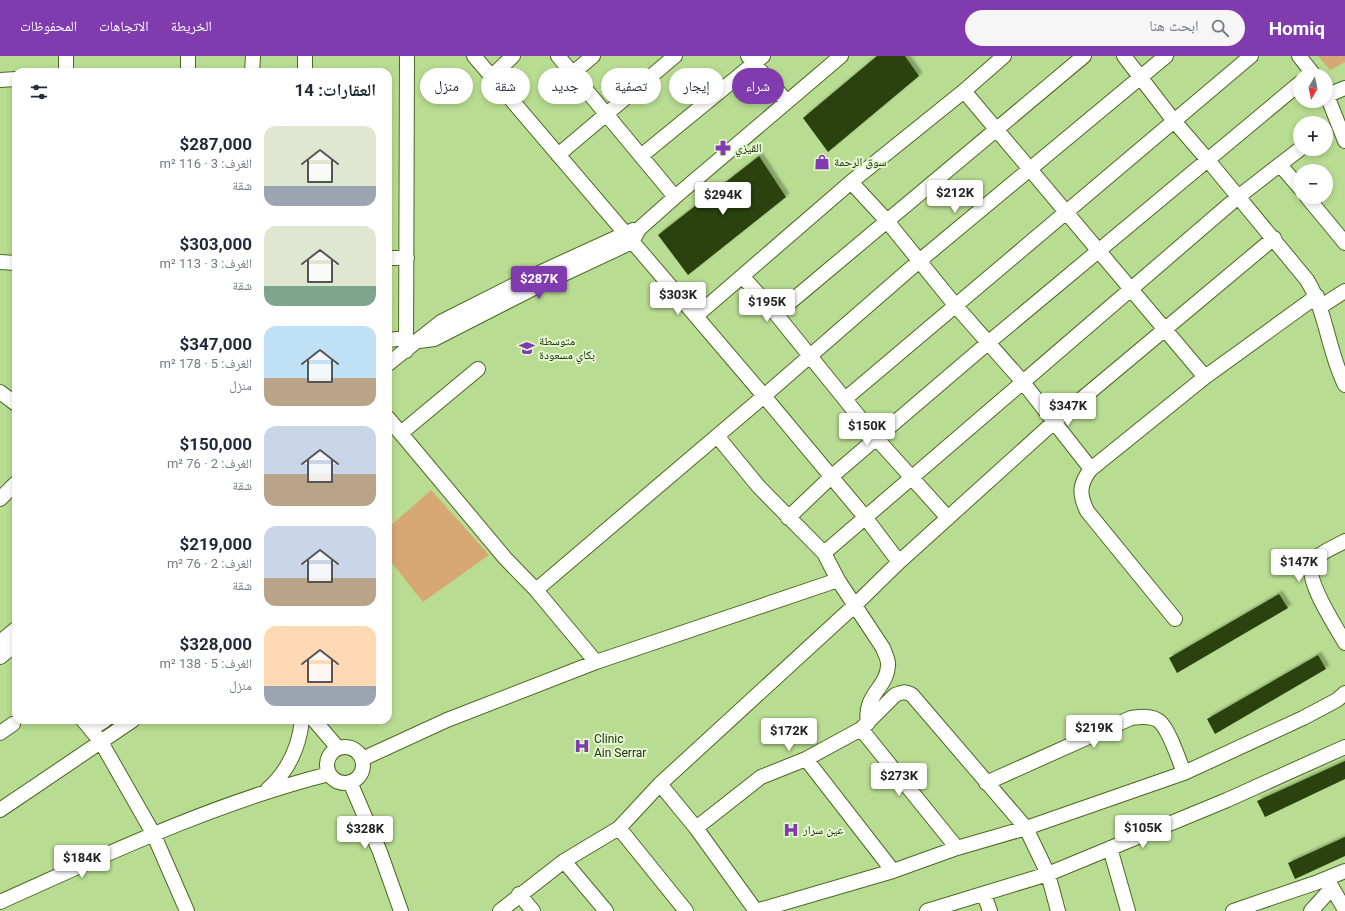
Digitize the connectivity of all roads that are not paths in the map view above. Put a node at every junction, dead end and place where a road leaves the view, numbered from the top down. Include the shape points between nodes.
1 (66, 56) edge
2 (188, 56) edge
3 (252, 56) edge
4 (305, 56) edge
5 (406, 56) edge
6 (474, 56) edge
7 (513, 56) edge
8 (558, 56) edge
9 (593, 56) edge
10 (675, 56) edge
11 (841, 56) edge
12 (1004, 56) edge
13 (1084, 56) edge
14 (1124, 56) edge
15 (1166, 56) edge
16 (1252, 56) edge
17 (1299, 56) edge
18 (755, 58) edge
19 (66, 68) edge
20 (188, 68) edge
21 (252, 68) edge
22 (305, 68) edge
23 (485, 68) edge
24 (500, 68) edge
25 (569, 68) edge
26 (579, 68) edge
27 (1308, 68) edge
28 (1141, 77) junction
29 (12, 79) edge
30 (0, 80) edge
31 (1345, 88) edge
32 (1293, 89) edge
33 (964, 91) junction
34 (1333, 92) edge
35 (593, 98) edge
36 (787, 102) junction
37 (515, 104) edge
38 (607, 115) junction
39 (1174, 121) junction
40 (1333, 126) edge
41 (996, 129) junction
42 (1345, 141) edge
43 (558, 155) junction
44 (1293, 155) edge
45 (641, 156) junction
46 (1207, 159) junction
47 (1280, 165) junction
48 (1030, 170) junction
49 (1293, 180) edge
50 (851, 182) junction
51 (674, 197) junction
52 (1238, 197) junction
53 (1313, 204) edge
54 (1066, 212) junction
55 (887, 221) junction
56 (628, 237) junction
57 (1274, 238) junction
58 (1345, 243) edge
59 (1099, 251) junction
60 (392, 258) edge
61 (406, 258) junction
62 (0, 262) edge
63 (918, 262) junction
64 (12, 263) edge
65 (742, 276) junction
66 (1132, 290) junction
67 (1345, 291) edge
68 (1319, 301) junction
69 (955, 306) junction
70 (776, 314) junction
71 (696, 316) junction
72 (1165, 329) junction
73 (400, 342) edge
74 (990, 342) junction
75 (810, 356) junction
76 (392, 357) edge
77 (1341, 366) edge
78 (478, 369) dead end
79 (1205, 377) junction
80 (1022, 381) junction
81 (1345, 385) edge
82 (0, 392) edge
83 (764, 396) junction
84 (845, 399) junction
85 (12, 401) edge
86 (1054, 422) junction
87 (392, 423) edge
88 (401, 433) junction
89 (717, 436) junction
90 (877, 439) junction
91 (1091, 469) junction
92 (831, 477) junction
93 (912, 478) junction
94 (12, 487) edge
95 (0, 499) edge
96 (865, 517) junction
97 (788, 518) junction
98 (948, 518) junction
99 (1345, 541) edge
100 (824, 552) junction
101 (899, 562) junction
102 (838, 580) junction
103 (536, 590) junction
104 (854, 606) junction
105 (1339, 618) edge
106 (1175, 619) dead end
107 (12, 638) edge
108 (12, 641) edge
109 (0, 642) edge
110 (1345, 643) edge
111 (0, 657) edge
112 (596, 662) junction
113 (1345, 693) edge
114 (12, 724) dead end
115 (127, 724) edge
116 (302, 724) edge
117 (317, 724) edge
118 (87, 725) edge
119 (864, 726) junction
120 (0, 733) edge
121 (101, 742) junction
122 (1345, 747) edge
123 (338, 748) junction
124 (362, 759) junction
125 (806, 759) junction
126 (1184, 773) junction
127 (329, 774) junction
128 (350, 782) junction
129 (986, 783) junction
130 (660, 784) junction
131 (266, 792) junction
132 (0, 810) edge
133 (619, 828) junction
134 (696, 828) junction
135 (1026, 828) junction
136 (153, 833) junction
137 (957, 848) junction
138 (1110, 848) junction
139 (564, 860) junction
140 (893, 871) junction
141 (1345, 871) edge
142 (1048, 874) junction
143 (1329, 884) junction
144 (519, 894) junction
145 (984, 894) junction
146 (0, 902) edge
147 (1345, 910) edge
148 (187, 911) edge
149 (401, 911) edge
150 (500, 911) edge
151 (533, 911) edge
152 (606, 911) edge
153 (686, 911) edge
154 (930, 911) edge
155 (990, 911) edge
156 (1058, 911) edge
157 (1128, 911) edge
158 (1233, 911) edge
159 (1311, 911) edge

1 - 19 street
2 - 20 street
3 - 21 street
4 - 22 street
5 - 61 street
6 - 23 street
7 - 24 street
8 - 25 street
9 - 26 street
10 - 38 street
11 - 36 street
12 - 33 street
13 - 41 street
14 - 28 street
15 - 28 street
16 - 39 street
17 - 27 street
18 - 36 street
18 - 45 street
28 - 39 street
28 - 48 street
29 - 30 street
31 - 34 street
32 - 46 street
33 - 41 street
33 - 50 street
35 - 38 street
36 - 51 street
37 - 43 street
38 - 43 street
38 - 45 street
39 - 46 street
39 - 54 street
40 - 42 street
41 - 48 street
41 - 55 street
43 - 56 street
44 - 47 street
45 - 51 street
46 - 52 street
46 - 59 street
47 - 49 street
47 - 52 street
48 - 54 street
48 - 63 street
50 - 55 street
50 - 65 street
51 - 56 street
52 - 57 street
52 - 66 street
53 - 58 street
54 - 59 street
54 - 69 street
55 - 63 street
55 - 70 street
56 - 71 street
56 - 73 street via 526,279 429,330
57 - 68 street via 1307,280
57 - 72 street
59 - 66 street
59 - 74 street
60 - 61 street
61 - 73 street
62 - 64 street
63 - 69 street
63 - 75 street
65 - 70 street
65 - 71 street
66 - 72 street
66 - 80 street
67 - 68 street
68 - 77 street
68 - 79 street
69 - 74 street
69 - 84 street
70 - 75 street
71 - 83 street
72 - 79 street
72 - 86 street
73 - 76 street
74 - 80 street
74 - 90 street
75 - 83 street
75 - 84 street
77 - 81 street
78 - 88 street
79 - 91 street
80 - 86 street
80 - 93 street
82 - 85 street
83 - 89 street
83 - 92 street
84 - 90 street
86 - 91 street
86 - 98 street
87 - 88 street
88 - 103 street via 505,558
89 - 97 street
89 - 103 street
90 - 92 street
90 - 93 street
91 - 106 street via 1082,485 1081,497 1087,511
92 - 96 street
92 - 97 street
93 - 96 street
93 - 98 street
94 - 95 street
96 - 100 street
96 - 101 street
97 - 100 street
98 - 101 street
99 - 105 street via 1319,556 1310,568 1315,589
100 - 102 street
101 - 104 street
102 - 104 street
102 - 112 street
103 - 112 street
104 - 119 street via 883,648 888,660 886,674 867,707
104 - 130 street
105 - 110 street
107 - 109 street
108 - 111 street
112 - 124 street via 447,720
113 - 126 street via 1303,718
114 - 120 street
115 - 121 street
116 - 131 street via 288,767
117 - 123 street
118 - 121 street
119 - 125 street
119 - 129 street via 896,695 906,692 912,695
119 - 137 street
121 - 132 street
121 - 136 street
122 - 138 street via 1227,800
123 - 124 street via 354,750
123 - 127 street via 332,751 327,762
124 - 128 street via 362,770
125 - 134 street via 761,777
125 - 140 street
126 - 129 street via 1159,721 1141,717 1131,718
126 - 135 street
127 - 128 street via 338,781
127 - 131 street
128 - 149 street via 380,852
129 - 135 street
130 - 133 street
130 - 134 street
131 - 136 street
133 - 139 street
133 - 153 street
134 - 140 street via 756,911
135 - 137 street
135 - 142 street
136 - 146 street
136 - 148 street
137 - 140 street
138 - 142 street
138 - 157 street
139 - 144 street
139 - 152 street
141 - 143 street
142 - 145 street
142 - 156 street
143 - 147 street
143 - 158 street
143 - 159 street
144 - 150 street
144 - 151 street
145 - 154 street
145 - 155 street

